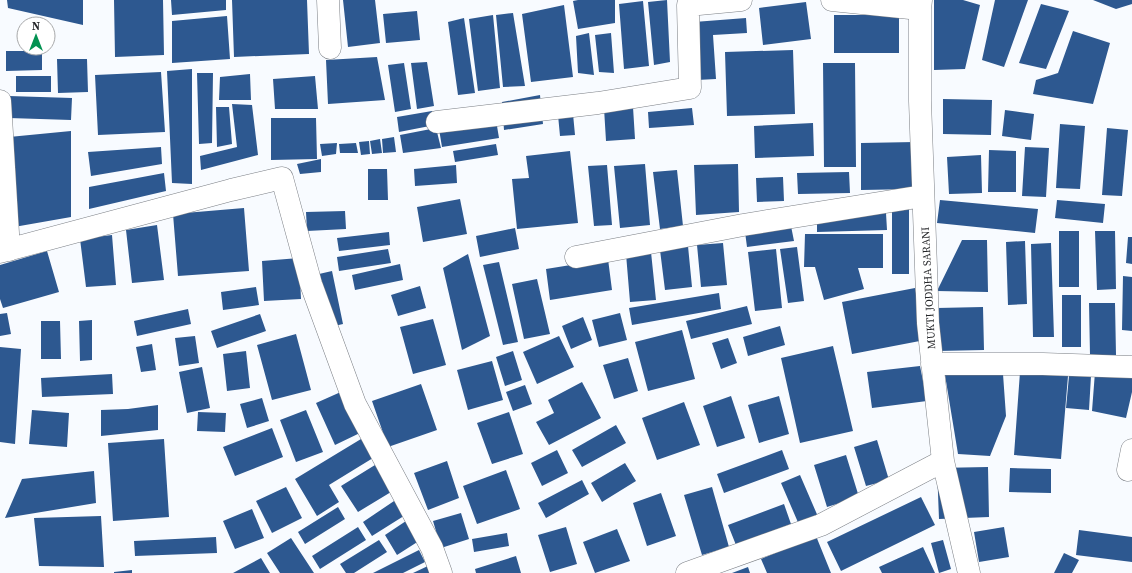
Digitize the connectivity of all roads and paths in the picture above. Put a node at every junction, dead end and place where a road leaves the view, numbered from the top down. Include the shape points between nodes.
1 (328, 0) edge
2 (741, 0) edge
3 (832, 0) edge
4 (921, 5) edge
5 (330, 48) dead end
6 (0, 101) edge
7 (437, 122) dead end
8 (923, 196) junction
9 (4, 251) edge
10 (576, 257) dead end
11 (932, 364) junction
12 (1132, 367) edge
13 (943, 461) junction
14 (441, 573) edge
15 (687, 573) edge
16 (969, 573) edge

1 - 5 street
2 - 7 street via 688,5 690,88 598,103
3 - 4 street
4 - 8 street, MUKTI JODDHA SARANI via 920,101
6 - 9 street
8 - 10 street via 743,225
8 - 11 street, MUKTI JODDHA SARANI
9 - 14 street via 282,178 311,284 355,404 432,548
11 - 12 street
11 - 13 street, MUKTI JODDHA SARANI
13 - 15 street via 821,525
13 - 16 street, MUKTI JODDHA SARANI

